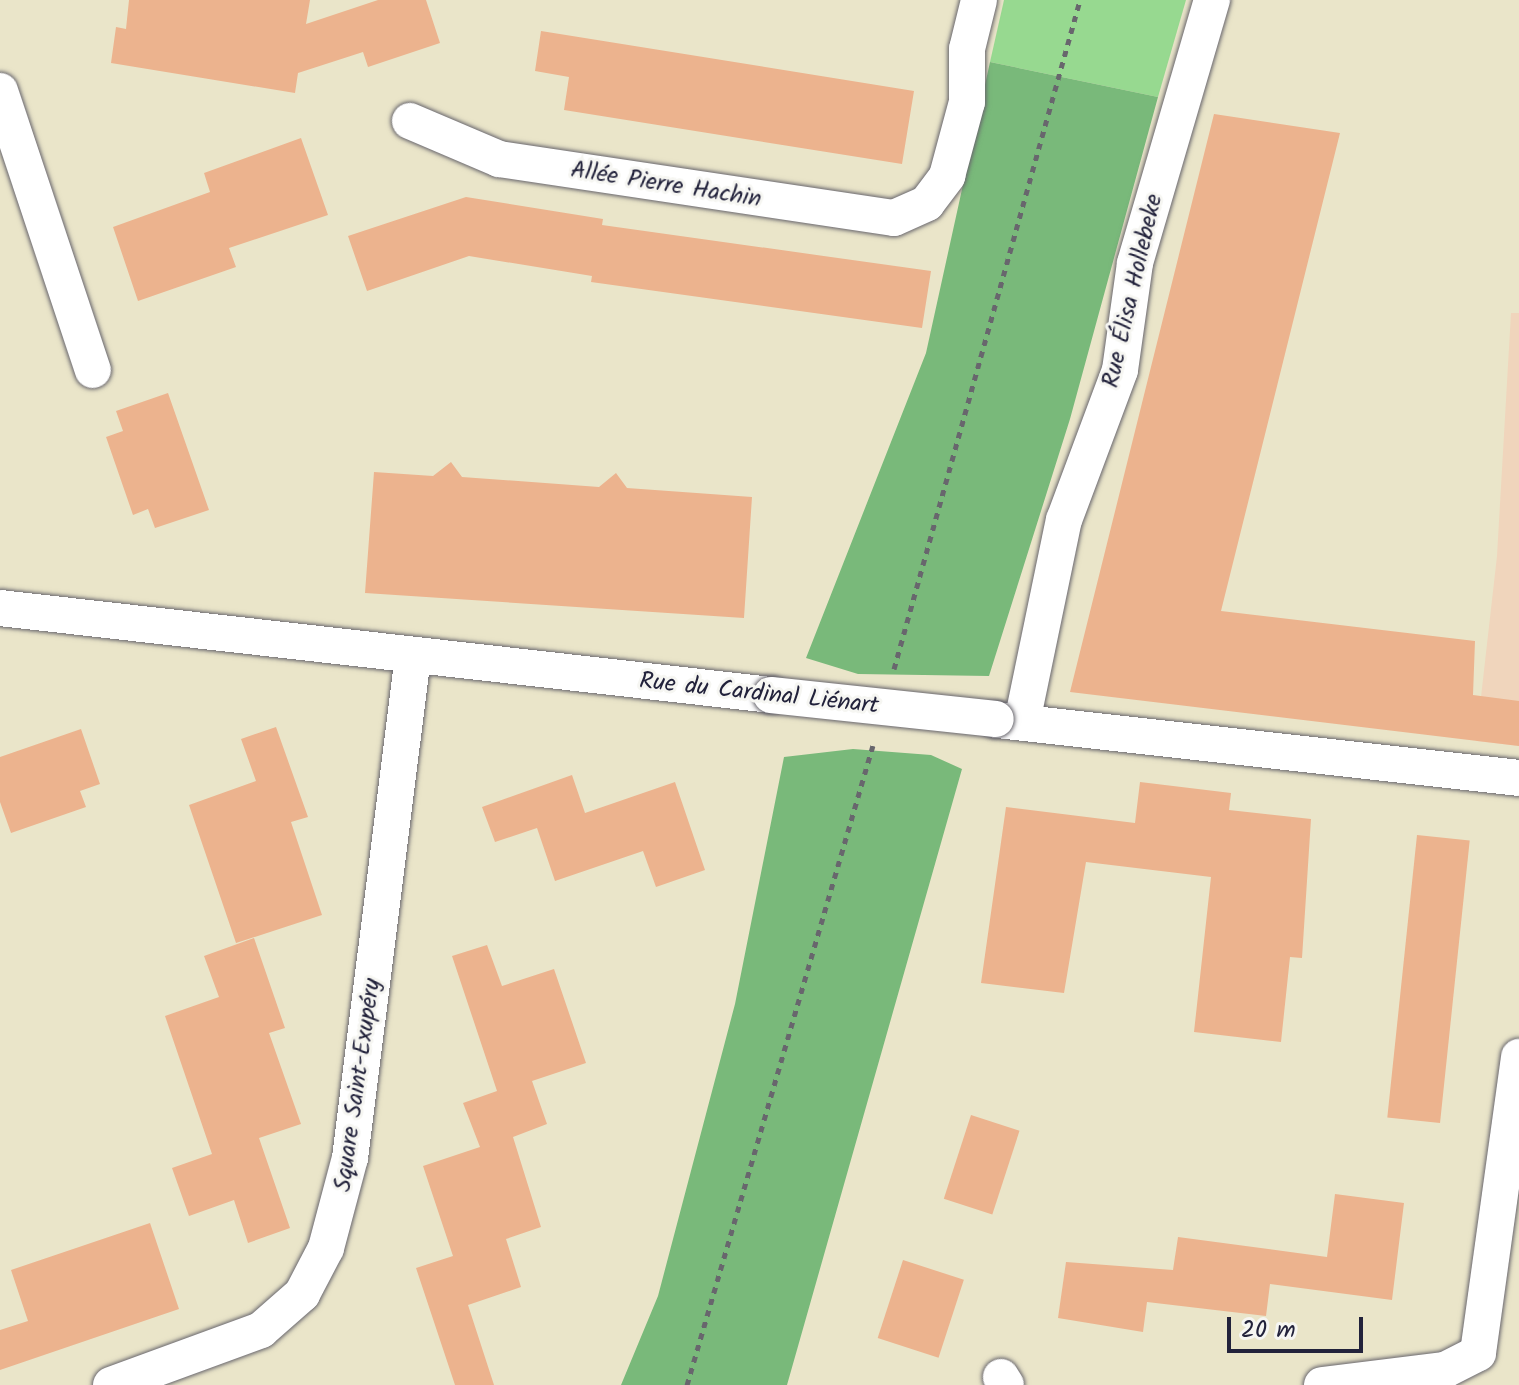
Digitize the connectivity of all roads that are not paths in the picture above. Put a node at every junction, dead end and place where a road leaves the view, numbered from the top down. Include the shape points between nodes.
1 (979, 0) edge
2 (1212, 0) edge
3 (0, 91) edge
4 (410, 121) dead end
5 (93, 370) dead end
6 (0, 608) edge
7 (413, 656) junction
8 (1009, 721) junction
9 (1519, 778) edge
10 (1519, 1057) edge
11 (1446, 1377) edge
12 (111, 1385) edge
13 (1322, 1385) edge

1 - 4 street, Allée Pierre Hachin via 967,49 967,102 947,176 927,203 882,218 499,159
2 - 8 street, Rue Élisa Hollebeke via 1135,263 1120,370 1064,520
3 - 5 street
6 - 7 street, Rue du Cardinal Liénart
7 - 8 street, Rue du Cardinal Liénart, bridge
7 - 12 street, Square Saint-Exupéry via 350,1158 326,1248 302,1294 261,1330
8 - 9 street, Rue du Cardinal Liénart
10 - 11 street via 1481,1345 1473,1360
11 - 13 street

